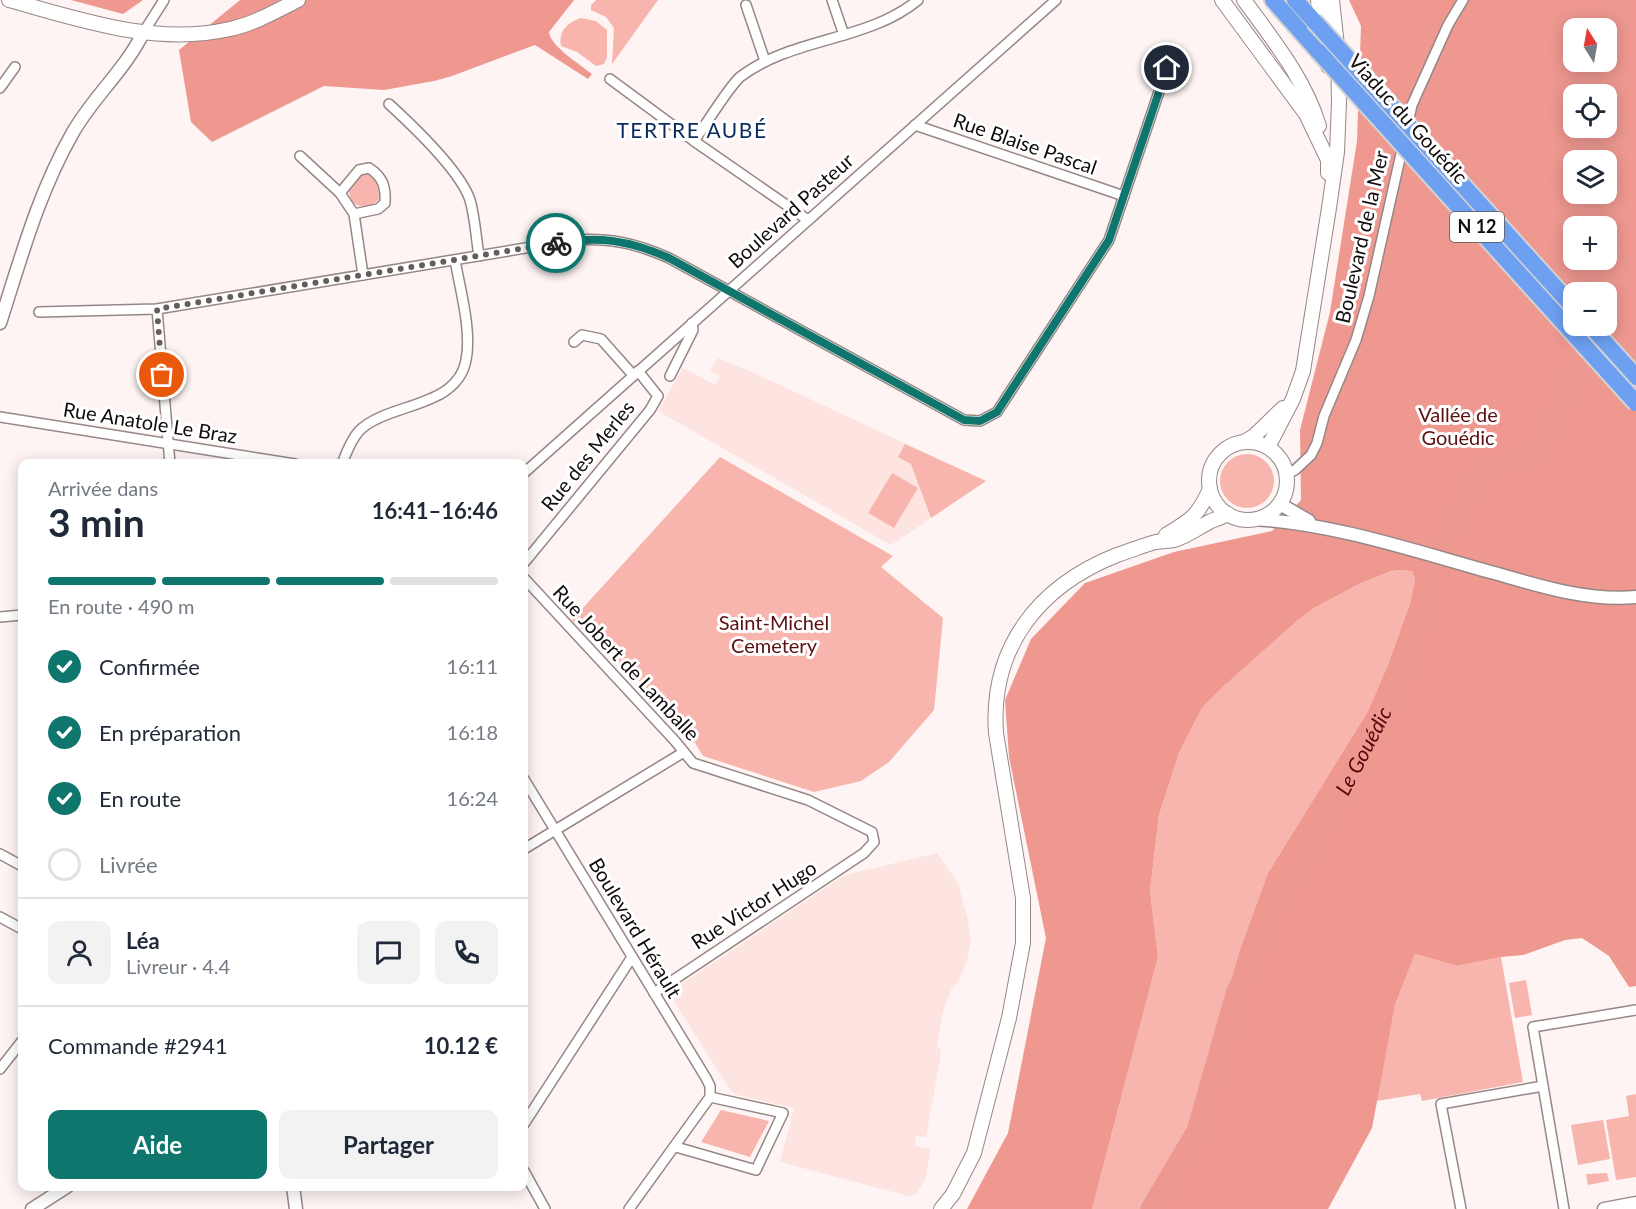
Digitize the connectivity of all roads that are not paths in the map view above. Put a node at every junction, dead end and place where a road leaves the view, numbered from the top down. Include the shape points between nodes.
1 (9, 0) edge
2 (164, 0) edge
3 (298, 0) edge
4 (832, 0) edge
5 (918, 0) edge
6 (1056, 0) edge
7 (1222, 0) edge
8 (1244, 0) edge
9 (1273, 0) edge
10 (1295, 0) edge
11 (1318, 0) edge
12 (1332, 0) edge
13 (1463, 0) edge
14 (746, 5) dead end
15 (143, 33) junction
16 (844, 35) junction
17 (765, 61) junction
18 (15, 67) dead end
19 (1167, 68) dead end
20 (610, 79) dead end
21 (0, 88) edge
22 (389, 104) dead end
23 (915, 125) junction
24 (694, 141) junction
25 (300, 156) dead end
26 (1332, 156) junction
27 (340, 194) junction
28 (1124, 196) junction
29 (354, 214) junction
30 (808, 220) junction
31 (479, 256) junction
32 (454, 260) junction
33 (363, 275) junction
34 (728, 291) junction
35 (1563, 296) edge
36 (157, 309) junction
37 (39, 312) dead end
38 (0, 323) edge
39 (692, 323) junction
40 (1599, 336) edge
41 (574, 342) dead end
42 (636, 373) junction
43 (670, 376) dead end
44 (1636, 377) edge
45 (1293, 399) junction
46 (1636, 403) edge
47 (0, 417) edge
48 (1244, 442) junction
49 (168, 444) junction
50 (1268, 447) junction
51 (170, 459) edge
52 (263, 459) edge
53 (344, 459) edge
54 (528, 469) edge
55 (1287, 474) junction
56 (1210, 489) junction
57 (1285, 507) junction
58 (1228, 514) junction
59 (1254, 519) junction
60 (1323, 527) junction
61 (1155, 542) junction
62 (528, 558) edge
63 (528, 582) edge
64 (1636, 597) edge
65 (18, 615) edge
66 (0, 617) edge
67 (684, 752) junction
68 (528, 786) edge
69 (555, 830) junction
70 (873, 844) joint
71 (528, 847) edge
72 (0, 854) edge
73 (18, 864) edge
74 (0, 917) edge
75 (18, 927) edge
76 (632, 957) junction
77 (654, 993) junction
78 (1636, 1010) edge
79 (18, 1046) edge
80 (0, 1069) edge
81 (1544, 1086) junction
82 (710, 1097) junction
83 (528, 1118) edge
84 (676, 1147) junction
85 (528, 1178) edge
86 (60, 1191) edge
87 (293, 1191) edge
88 (1636, 1203) edge
89 (33, 1209) edge
90 (296, 1209) edge
91 (545, 1209) edge
92 (629, 1209) edge
93 (941, 1209) edge
94 (1461, 1209) edge
95 (1564, 1209) edge
96 (1604, 1209) edge

1 - 15 main road
2 - 15 street
3 - 15 main road via 232,29 178,36
4 - 16 street
5 - 16 street via 881,22
6 - 23 street, Boulevard Pasteur
7 - 26 main road
8 - 26 main road via 1303,85
9 - 46 highway, Viaduc du Gouédic / N 12, bridge
10 - 35 highway, Viaduc du Gouédic / N 12, bridge
11 - 26 main road via 1324,26
12 - 26 main road via 1340,102
13 - 55 street, Boulevard de la Mer via 1412,105 1356,340 1311,455
14 - 17 street
15 - 38 street via 73,132 52,172 28,231
16 - 17 street
17 - 24 street via 738,79
18 - 21 street
19 - 28 street
20 - 24 street
22 - 31 street via 464,186
23 - 28 street, Rue Blaise Pascal
23 - 30 street, Boulevard Pasteur
24 - 30 street
25 - 27 street
26 - 45 main road via 1329,208 1303,371
27 - 29 street
27 - 29 street via 359,170 369,168 380,175 385,203 378,209
28 - 34 street via 1109,240 997,412 985,420 964,420
29 - 33 street
30 - 34 street, Boulevard Pasteur
31 - 32 street
31 - 34 street via 574,240 621,241 669,258
32 - 33 street
32 - 53 street via 468,346 466,363 441,394 374,421 360,431
33 - 36 street
34 - 39 street, Boulevard Pasteur
36 - 37 street
36 - 49 street
39 - 42 street, Boulevard Pasteur
39 - 43 street via 693,330
40 - 44 highway
41 - 42 street via 582,335 601,339
42 - 54 street, Boulevard Pasteur
42 - 62 street, Rue des Merles via 658,396 650,410
45 - 48 main road
45 - 50 main road
47 - 49 street, Rue Anatole Le Braz
48 - 50 main road
48 - 56 main road via 1222,451 1214,461
49 - 51 street
49 - 52 street, Rue Anatole Le Braz
50 - 55 main road via 1277,454
55 - 57 main road
56 - 58 main road
56 - 61 main road via 1194,518
57 - 59 main road
57 - 60 street
58 - 59 main road
58 - 61 main road via 1176,539
59 - 60 street
60 - 64 street via 1553,589 1611,599
61 - 93 main road via 1100,562 1051,594 1028,619 1004,661 994,711 1023,898 1023,943 974,1153
63 - 67 street, Rue Jobert de Lamballe
65 - 66 street
67 - 69 street
67 - 70 street, Rue Jobert de Lamballe via 693,763 808,800 872,832
68 - 69 street, Boulevard Hérault
69 - 71 street
69 - 76 street, Boulevard Hérault
70 - 77 street, Rue Victor Hugo
72 - 73 street
74 - 75 street
76 - 77 street, Boulevard Hérault
76 - 83 street
77 - 82 street, Boulevard Hérault via 706,1078
78 - 81 street via 1533,1027
79 - 80 street
81 - 94 street via 1442,1104
81 - 95 street
82 - 84 street
82 - 84 street via 783,1113 756,1170
84 - 92 street
85 - 91 street
86 - 89 street
87 - 90 street
88 - 96 street

